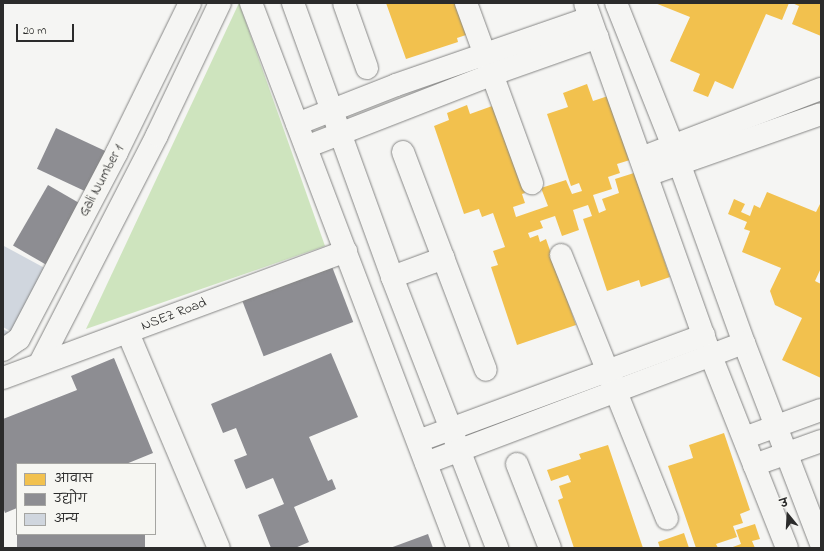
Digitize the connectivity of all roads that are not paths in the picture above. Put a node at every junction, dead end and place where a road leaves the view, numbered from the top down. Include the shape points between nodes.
1 (190, 3) edge
2 (220, 3) edge
3 (251, 3) edge
4 (293, 3) edge
5 (344, 3) edge
6 (466, 3) edge
7 (616, 3) edge
8 (591, 19) edge
9 (486, 54) junction
10 (637, 56) junction
11 (608, 64) junction
12 (367, 68) dead end
13 (493, 74) junction
14 (821, 90) edge
15 (795, 99) junction
16 (330, 110) junction
17 (812, 117) edge
18 (297, 124) junction
19 (340, 132) junction
20 (306, 147) junction
21 (403, 152) dead end
22 (676, 155) junction
23 (644, 166) junction
24 (532, 183) dead end
25 (346, 251) junction
26 (561, 255) dead end
27 (444, 258) junction
28 (717, 270) junction
29 (392, 277) junction
30 (685, 281) junction
31 (128, 333) junction
32 (704, 335) junction
33 (744, 343) junction
34 (3, 350) edge
35 (711, 356) junction
36 (40, 363) junction
37 (486, 370) dead end
38 (608, 370) junction
39 (3, 378) edge
40 (616, 394) junction
41 (821, 410) edge
42 (777, 426) junction
43 (451, 428) junction
44 (744, 438) junction
45 (418, 441) junction
46 (821, 441) edge
47 (460, 452) junction
48 (787, 453) junction
49 (426, 463) junction
50 (517, 464) dead end
51 (754, 465) junction
52 (667, 519) dead end
53 (821, 544) edge
54 (220, 548) edge
55 (458, 548) edge
56 (497, 548) edge
57 (550, 548) edge
58 (787, 548) edge

1 - 34 street, Gali Number 1 via 117,152 19,339
2 - 36 street via 157,135
3 - 18 street
4 - 16 street
5 - 12 street
6 - 9 street
7 - 10 street
8 - 9 street
8 - 11 street
8 - 13 street
9 - 13 street
9 - 16 street
10 - 11 street
10 - 22 street
11 - 23 street
13 - 19 street
13 - 24 street
14 - 15 street
15 - 17 street
15 - 22 street
16 - 18 street
16 - 19 street
17 - 22 street
18 - 20 street
19 - 20 street
19 - 29 street
20 - 25 street
21 - 27 street
22 - 23 street
22 - 28 street
23 - 30 street
25 - 31 street, NSEZ Road
25 - 45 street
26 - 38 street
27 - 29 street
27 - 37 street
28 - 30 street
28 - 33 street
29 - 43 street
30 - 32 street
31 - 36 street, NSEZ Road
31 - 54 street
32 - 35 street
32 - 38 street
33 - 35 street
33 - 42 street
35 - 40 street
35 - 44 street
36 - 39 street, NSEZ Road
38 - 40 street
38 - 43 street
40 - 47 street
40 - 52 street
41 - 42 street
42 - 44 street
42 - 48 street
43 - 45 street
43 - 47 street
44 - 51 street
45 - 49 street
46 - 48 street
47 - 49 street
47 - 56 street
48 - 51 street
48 - 53 street
49 - 55 street
50 - 57 street
51 - 58 street

